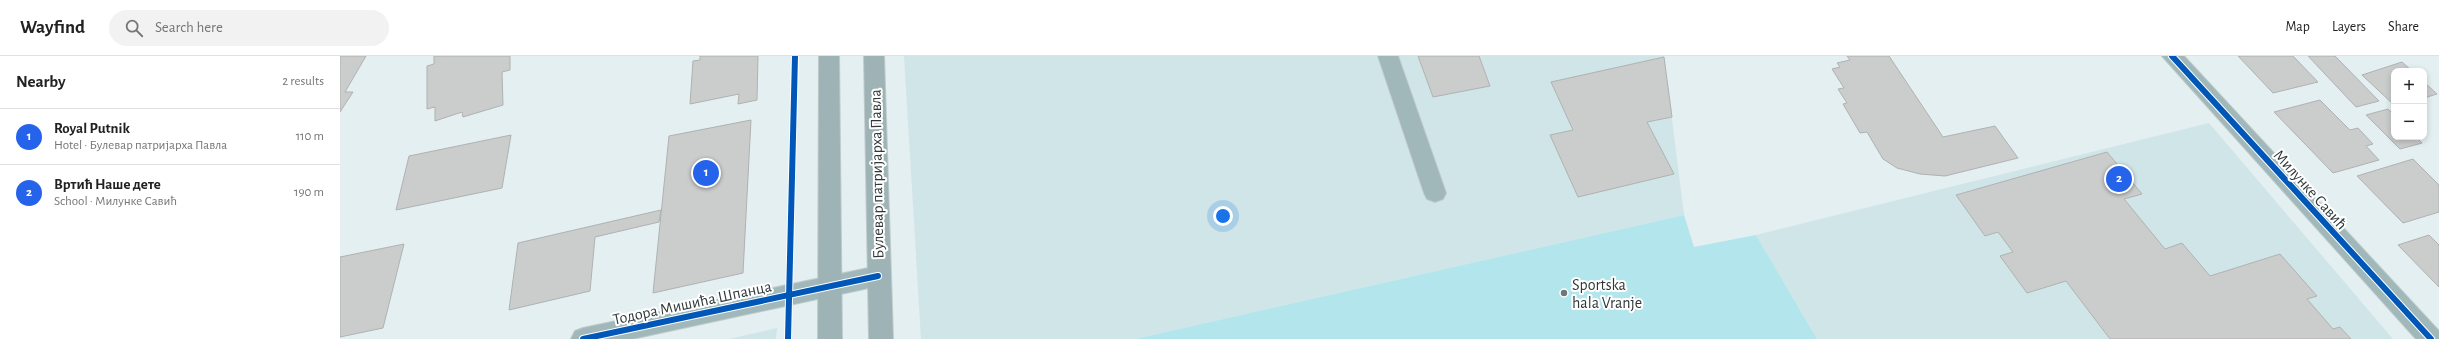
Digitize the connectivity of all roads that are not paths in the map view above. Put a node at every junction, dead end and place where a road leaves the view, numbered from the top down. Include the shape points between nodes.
1 (829, 56) edge
2 (874, 56) edge
3 (1388, 56) edge
4 (2172, 56) edge
5 (1435, 193) dead end
6 (878, 276) junction
7 (831, 285) junction
8 (583, 339) edge
9 (830, 339) edge
10 (881, 339) edge
11 (2431, 339) edge

1 - 7 main road
2 - 6 main road, Булевар патријарха Павла
3 - 5 street
4 - 11 street, Милунке Савић
6 - 7 street, Тодора Мишића Шпанца
6 - 10 main road, Булевар патријарха Павла
7 - 8 street, Тодора Мишића Шпанца
7 - 9 main road

